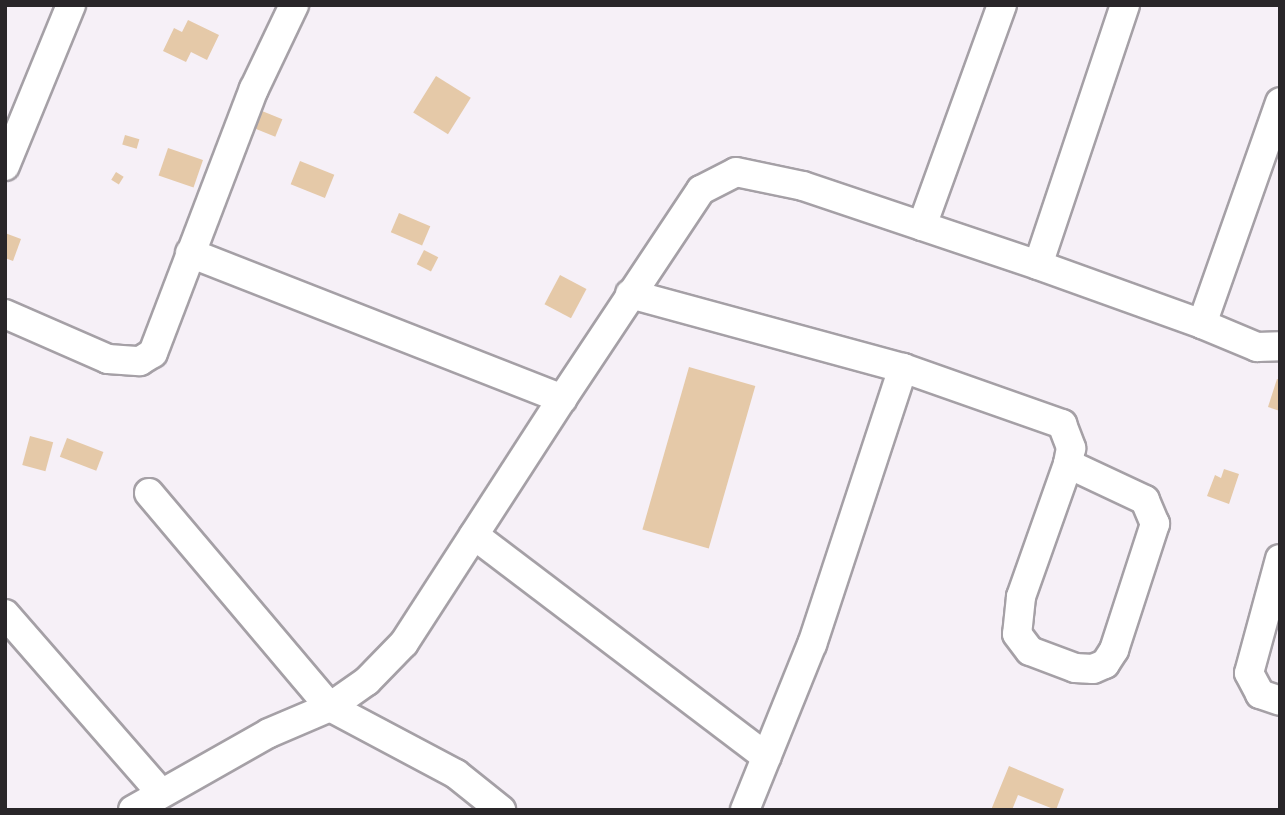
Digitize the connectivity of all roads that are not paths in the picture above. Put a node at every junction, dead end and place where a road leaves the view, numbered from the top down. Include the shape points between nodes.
1 (71, 5) edge
2 (294, 5) edge
3 (1002, 5) edge
4 (1125, 5) edge
5 (1280, 102) edge
6 (5, 166) edge
7 (922, 226) junction
8 (190, 253) junction
9 (1038, 265) junction
10 (630, 295) junction
11 (5, 314) edge
12 (1202, 324) junction
13 (1280, 346) edge
14 (903, 368) junction
15 (562, 399) junction
16 (1068, 464) junction
17 (149, 493) dead end
18 (474, 535) junction
19 (1280, 559) edge
20 (5, 614) edge
21 (1280, 701) edge
22 (330, 707) junction
23 (766, 757) junction
24 (161, 793) junction
25 (133, 810) edge
26 (500, 810) edge
27 (744, 810) edge

1 - 6 street
2 - 8 street via 254,89
3 - 7 street
4 - 9 street
5 - 12 street
7 - 9 street
7 - 10 street via 803,186 736,172 701,190
8 - 11 street via 161,340 140,361 108,359
8 - 15 street
9 - 12 street
10 - 14 street
10 - 15 street
12 - 13 street via 1256,347
14 - 16 street via 1062,424 1071,448
14 - 23 street via 813,643
15 - 18 street
16 - 16 street via 1145,500 1155,524 1114,650 1105,664 1093,669 1075,668 1030,651 1017,634 1021,597
17 - 22 street
18 - 22 street via 404,643 366,681
18 - 23 street
19 - 21 street via 1249,673 1260,694
20 - 24 street
22 - 24 street via 269,733
22 - 26 street via 457,774
23 - 27 street
24 - 25 street

